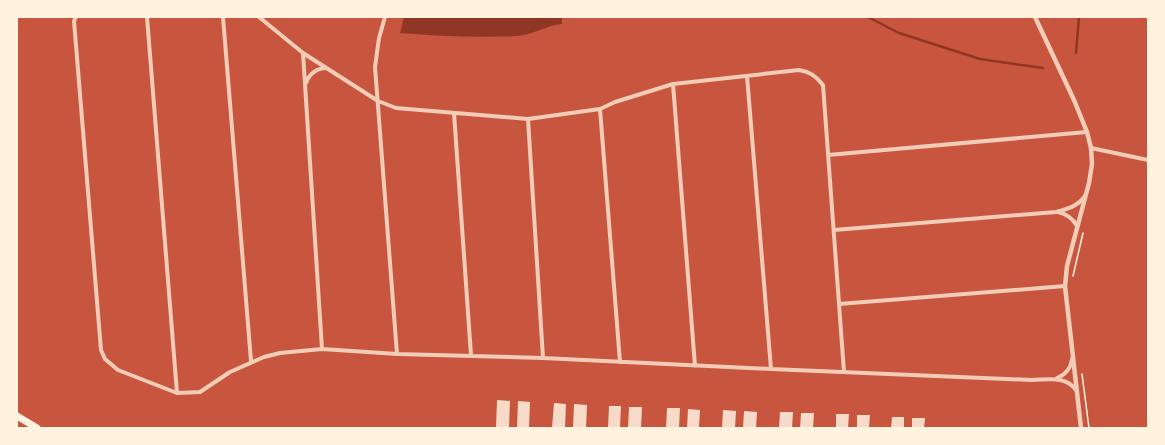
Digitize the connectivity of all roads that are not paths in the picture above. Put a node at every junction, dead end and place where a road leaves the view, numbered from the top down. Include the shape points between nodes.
1 (76, 17) edge
2 (147, 17) edge
3 (223, 17) edge
4 (259, 17) edge
5 (385, 17) edge
6 (1035, 17) edge
7 (303, 52) junction
8 (326, 68) junction
9 (747, 76) junction
10 (673, 84) junction
11 (305, 88) junction
12 (378, 101) junction
13 (600, 109) junction
14 (454, 113) junction
15 (528, 119) junction
16 (1087, 132) junction
17 (1091, 148) junction
18 (828, 155) junction
19 (1148, 160) edge
20 (1086, 194) junction
21 (1056, 212) junction
22 (1078, 226) junction
23 (834, 230) junction
24 (1065, 286) junction
25 (839, 304) junction
26 (322, 349) junction
27 (397, 354) junction
28 (471, 355) junction
29 (543, 358) junction
30 (1072, 359) junction
31 (251, 361) junction
32 (620, 362) junction
33 (695, 366) junction
34 (771, 369) junction
35 (844, 372) junction
36 (1050, 380) junction
37 (1076, 390) junction
38 (177, 393) junction
39 (17, 416) edge
40 (37, 428) edge
41 (1081, 428) edge

1 - 38 street via 74,20 101,350 105,359 118,370
2 - 38 street
3 - 31 street
4 - 7 street
5 - 12 street via 375,67
6 - 16 street
7 - 8 street
7 - 11 street
8 - 11 street via 312,74
8 - 12 street
9 - 10 street
9 - 18 street via 799,70 816,77 823,85
9 - 34 street
10 - 13 street
10 - 33 street
11 - 26 street
12 - 14 street via 396,108
12 - 27 street
13 - 15 street
13 - 32 street
14 - 15 street
14 - 28 street
15 - 29 street
16 - 17 street
16 - 18 street
17 - 19 street
17 - 20 street via 1092,164
18 - 23 street
20 - 21 street via 1081,202
20 - 22 street
21 - 22 street via 1064,213
21 - 23 street
22 - 24 street via 1067,266
23 - 25 street
24 - 25 street
24 - 30 street
25 - 35 street
26 - 27 street
26 - 31 street via 280,353
27 - 28 street
28 - 29 street
29 - 32 street
30 - 36 street via 1067,371 1059,378
30 - 37 street
31 - 38 street via 200,392
32 - 33 street
33 - 34 street
34 - 35 street
35 - 36 street
36 - 37 street via 1065,380
37 - 41 street
39 - 40 highway

